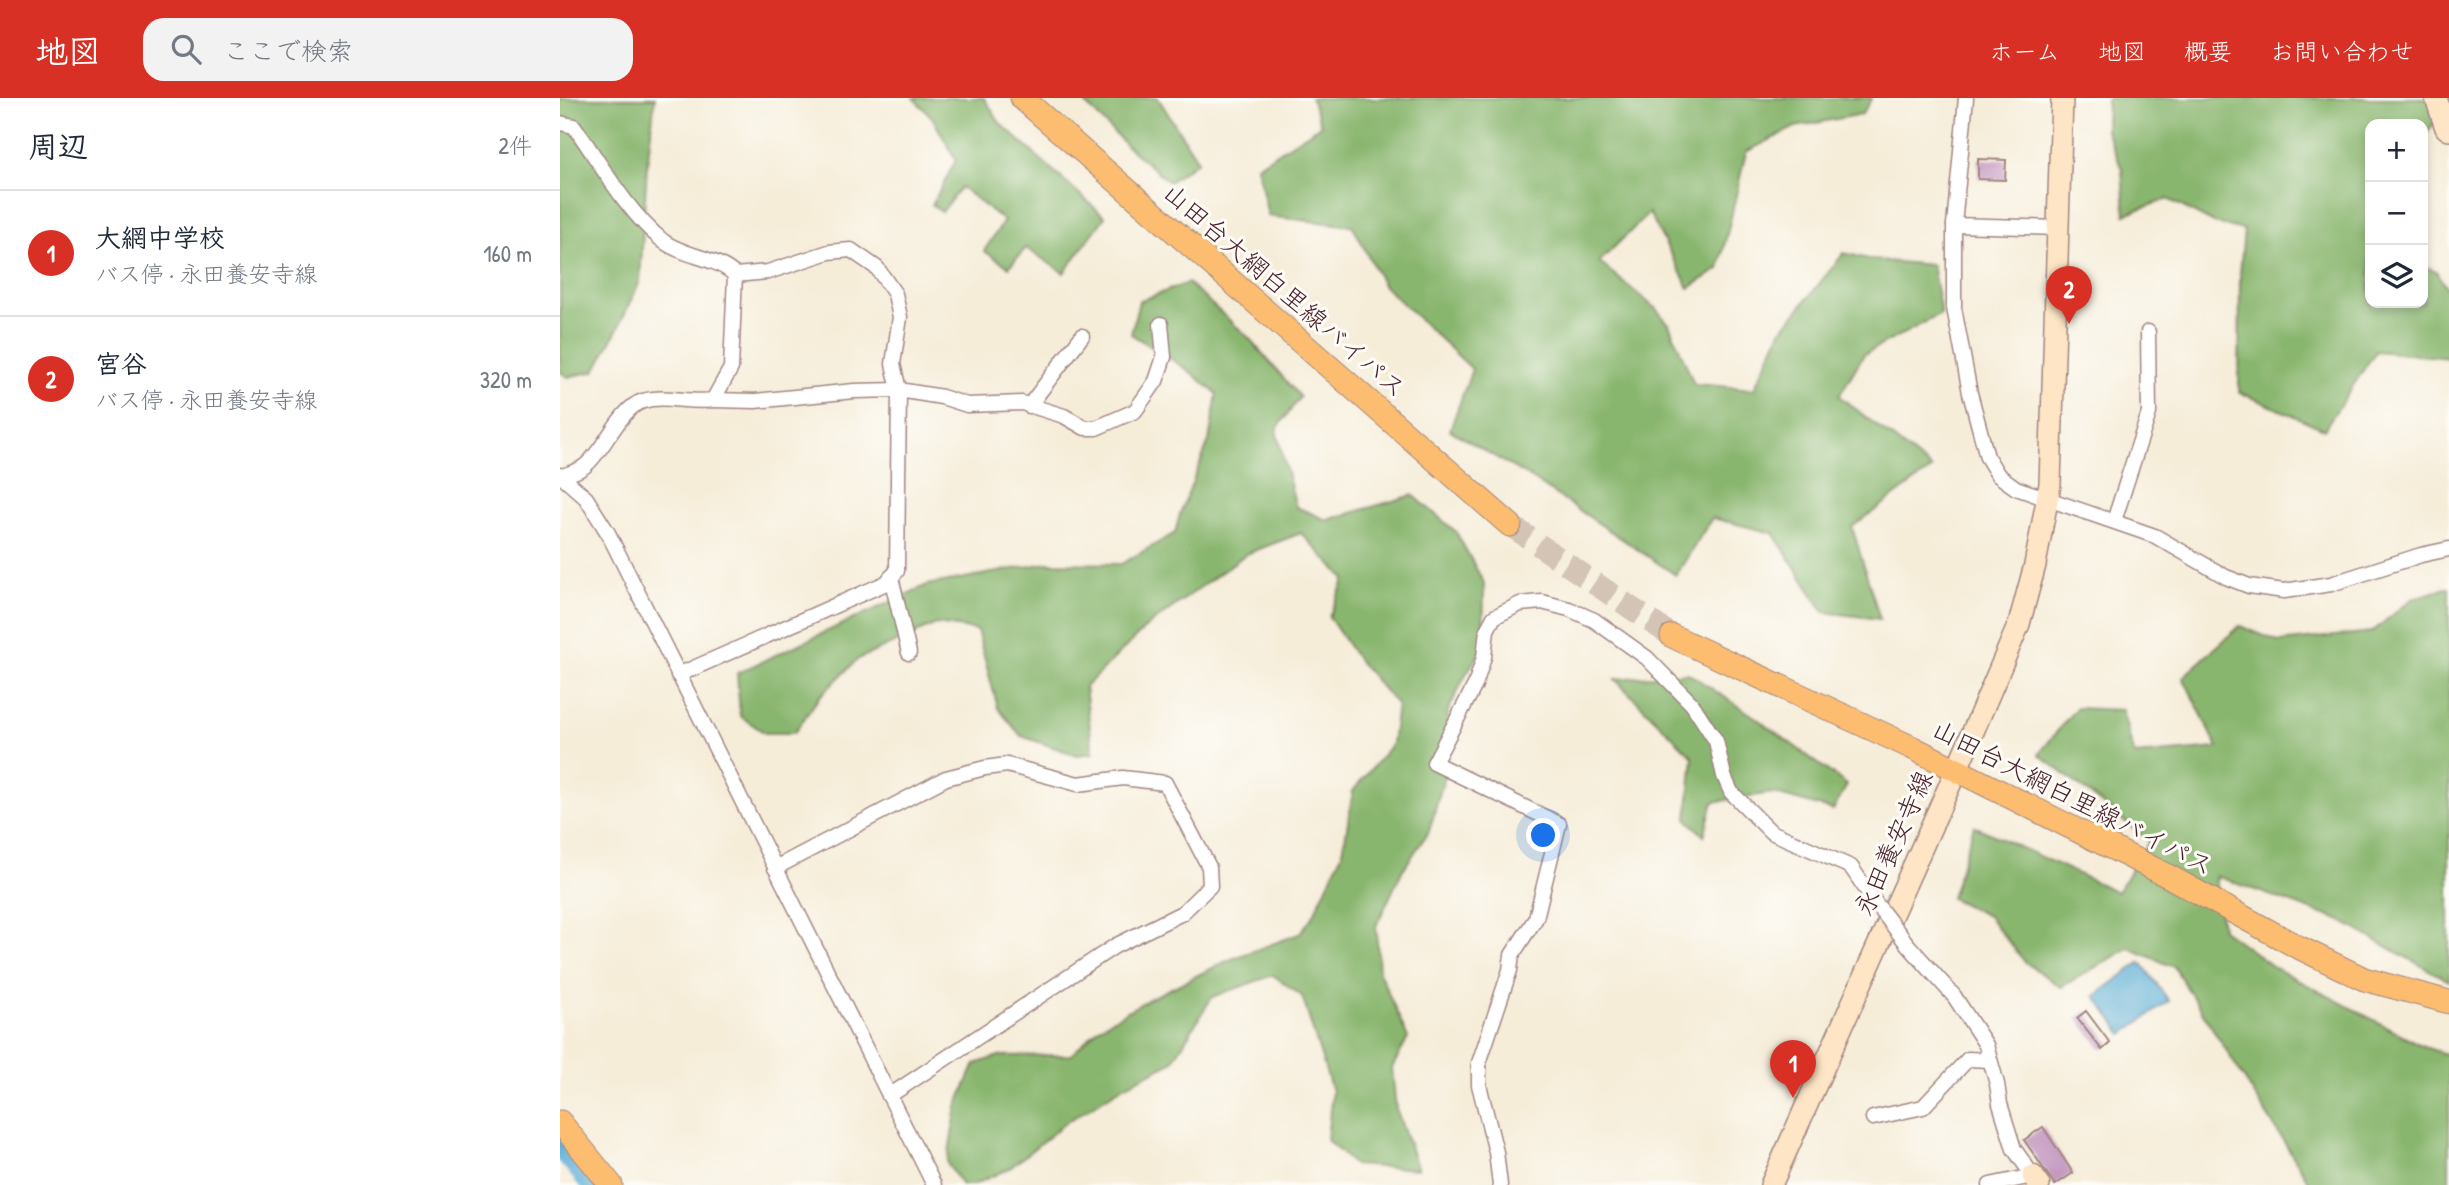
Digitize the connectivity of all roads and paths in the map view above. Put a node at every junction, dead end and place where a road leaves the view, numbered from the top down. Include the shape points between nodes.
1 (1022, 98) edge
2 (1966, 98) edge
3 (2062, 98) edge
4 (2435, 98) edge
5 (560, 123) edge
6 (2449, 130) edge
7 (1954, 225) junction
8 (2059, 228) junction
9 (735, 275) junction
10 (1161, 324) dead end
11 (2148, 332) dead end
12 (1082, 336) dead end
13 (899, 390) junction
14 (713, 400) junction
15 (1029, 406) junction
16 (561, 475) edge
17 (2048, 498) junction
18 (2114, 521) junction
19 (1510, 525) tunnel mouth
20 (2449, 549) edge
21 (891, 577) junction
22 (1672, 636) tunnel mouth
23 (909, 653) dead end
24 (678, 675) junction
25 (1957, 769) junction
26 (775, 868) junction
27 (2449, 1002) edge
28 (1990, 1060) junction
29 (889, 1096) junction
30 (1873, 1118) dead end
31 (560, 1122) edge
32 (2036, 1181) edge
33 (611, 1185) edge
34 (934, 1185) edge
35 (1500, 1185) edge
36 (1771, 1185) edge
37 (1990, 1185) edge

1 - 19 main road, 山田台大網白里線バイパス
2 - 7 street
3 - 8 street, 永田養安寺線
4 - 6 street
5 - 9 street via 574,126 629,205 664,242
7 - 8 street
7 - 17 street via 1954,308 1987,457 1998,475 2015,488
8 - 17 street, 永田養安寺線
9 - 13 street via 768,272 829,252 851,250 877,268 895,294 900,317 893,364
9 - 14 street via 731,368
10 - 15 street via 1161,369 1135,411 1096,428 1085,428
11 - 18 street via 2149,413
12 - 15 street
13 - 14 street
13 - 15 street via 967,405
13 - 21 street via 897,571
14 - 16 street via 641,401 584,468
16 - 24 street via 586,498 608,533
17 - 18 street
17 - 25 street, 永田養安寺線 via 2019,624
18 - 20 street via 2155,536 2249,586 2284,591 2331,584
21 - 23 street
21 - 24 street
22 - 25 main road, 山田台大網白里線バイパス
24 - 26 street
25 - 27 main road, 山田台大網白里線バイパス via 2364,979
25 - 36 street, 永田養安寺線
26 - 29 street
26 - 29 street via 946,778 1007,765 1078,784 1123,778 1165,783 1209,867 1210,886 1182,913 1115,946
28 - 30 street via 1968,1059 1923,1107
28 - 32 street via 2014,1149
28 - 35 street, bridge via 1986,1045 1954,996 1908,945 1851,867 1771,832 1731,792 1716,741 1692,704 1647,658 1594,620 1569,609 1542,602 1520,604 1494,617 1475,685 1434,763 1559,824 1536,918 1512,955 1479,1063 1479,1085
29 - 34 street
31 - 33 main road
32 - 37 street

